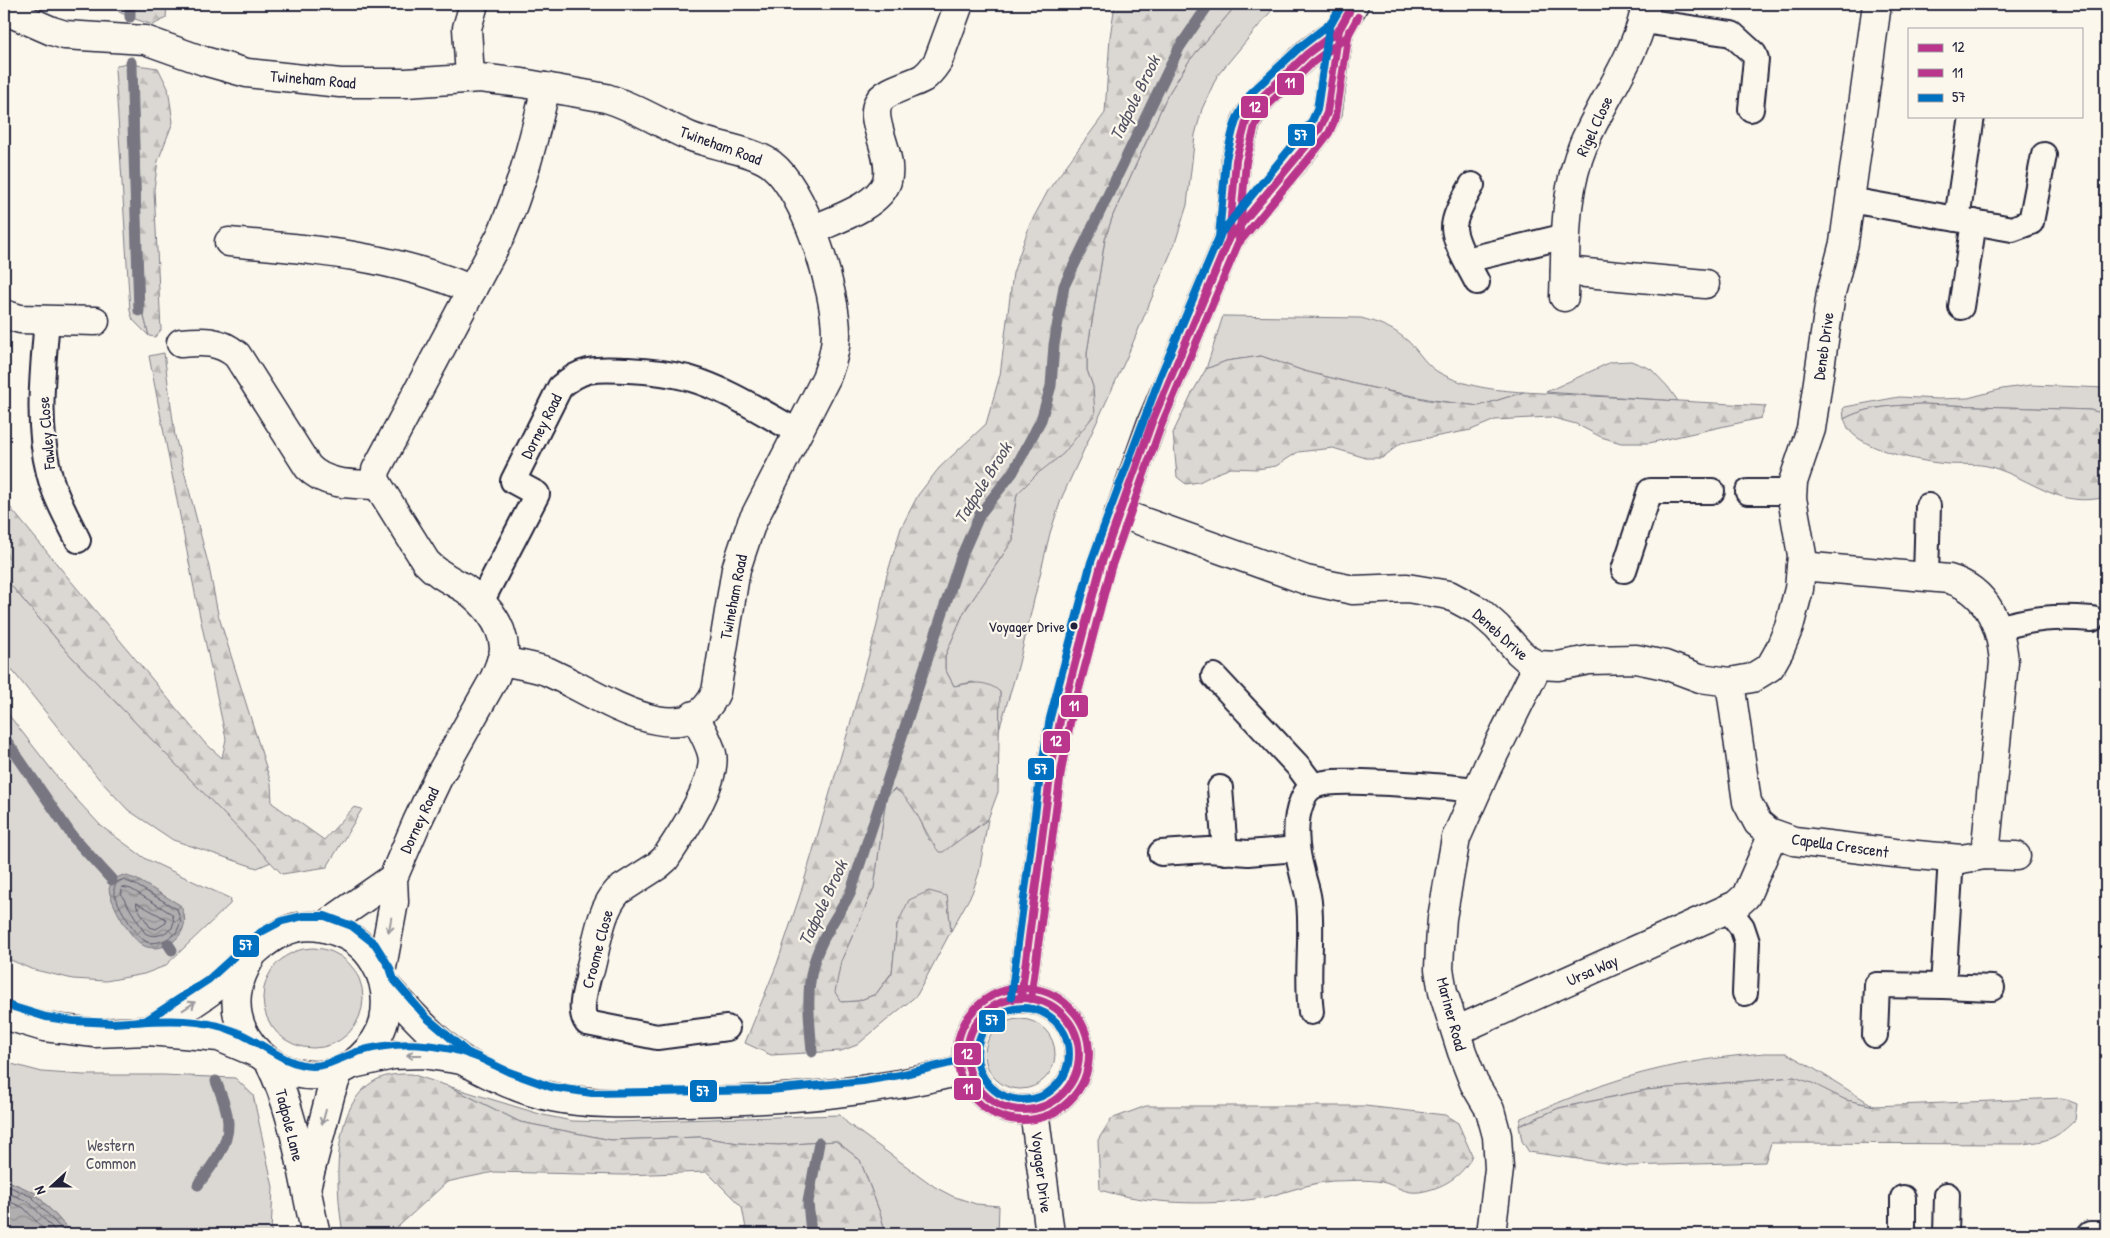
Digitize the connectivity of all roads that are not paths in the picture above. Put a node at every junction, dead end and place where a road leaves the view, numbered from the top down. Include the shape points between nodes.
1 (474, 4) edge
2 (959, 4) edge
3 (1354, 4) edge
4 (1877, 4) edge
5 (4, 10) edge
6 (1645, 12) edge
7 (1339, 30) junction
8 (470, 78) junction
9 (546, 87) junction
10 (1751, 109) dead end
11 (1972, 118) edge
12 (2044, 155) dead end
13 (1472, 185) dead end
14 (1850, 200) junction
15 (1966, 220) junction
16 (812, 230) junction
17 (1566, 236) junction
18 (1229, 239) junction
19 (229, 242) dead end
20 (1466, 260) junction
21 (1565, 271) junction
22 (1477, 282) dead end
23 (1705, 284) dead end
24 (472, 290) junction
25 (1564, 297) dead end
26 (1961, 307) dead end
27 (4, 314) edge
28 (47, 319) junction
29 (95, 321) dead end
30 (181, 343) dead end
31 (798, 432) junction
32 (378, 485) junction
33 (1712, 491) dead end
34 (1748, 492) dead end
35 (1792, 492) junction
36 (1928, 506) dead end
37 (1119, 514) junction
38 (78, 540) dead end
39 (1801, 566) junction
40 (1624, 570) dead end
41 (1926, 576) junction
42 (481, 602) junction
43 (2092, 619) dead end
44 (1998, 628) junction
45 (502, 660) junction
46 (1538, 665) junction
47 (1214, 676) dead end
48 (1730, 682) junction
49 (694, 715) junction
50 (1313, 786) junction
51 (1220, 788) dead end
52 (1477, 790) junction
53 (1774, 834) junction
54 (1297, 849) junction
55 (1225, 852) junction
56 (1160, 853) dead end
57 (1986, 856) junction
58 (2016, 856) dead end
59 (1951, 858) junction
60 (393, 878) junction
61 (1727, 908) junction
62 (324, 926) junction
63 (252, 955) junction
64 (590, 970) joint
65 (383, 979) junction
66 (1943, 986) junction
67 (1992, 988) dead end
68 (1745, 993) dead end
69 (1021, 998) junction
70 (1311, 1012) dead end
71 (4, 1015) edge
72 (727, 1028) dead end
73 (148, 1031) junction
74 (1456, 1031) junction
75 (1875, 1036) dead end
76 (263, 1058) junction
77 (462, 1060) junction
78 (346, 1067) junction
79 (969, 1069) junction
80 (1034, 1110) junction
81 (305, 1190) junction
82 (1947, 1195) dead end
83 (1903, 1198) dead end
84 (316, 1234) edge
85 (1050, 1234) edge
86 (1491, 1234) edge
87 (1903, 1234) edge
88 (1946, 1234) edge
89 (2090, 1234) edge
90 (2106, 1234) edge

1 - 8 street via 467,28
2 - 16 street via 932,69 922,78 884,95 877,105 876,120 888,168 883,189 861,208
3 - 7 street
4 - 14 street, Deneb Drive
5 - 8 street, Twineham Road via 65,35 145,40 247,73 340,83 406,83
6 - 10 lane, Rigel Close via 1732,34 1754,54
6 - 17 street, Rigel Close via 1572,175
7 - 18 street via 1327,112 1320,128
7 - 18 street via 1307,54 1267,92 1246,122 1236,160
8 - 9 street, Twineham Road
9 - 16 street, Twineham Road via 620,102 688,135 769,163 790,184
9 - 24 street via 528,164 514,205
11 - 15 lane
12 - 15 lane via 2031,222 2012,229
13 - 20 lane via 1454,228
14 - 15 lane
14 - 35 street, Deneb Drive via 1842,255 1831,293 1811,429
15 - 26 lane
16 - 31 street, Twineham Road via 830,290 836,336 826,378
17 - 20 lane
17 - 21 street, Rigel Close
18 - 37 street via 1163,394
19 - 24 street via 310,249 392,264 450,280
20 - 22 lane
21 - 23 street
21 - 25 street, Rigel Close
24 - 32 street via 376,470
27 - 28 street via 20,319
28 - 29 street
28 - 38 lane, Fawley Close via 41,410 48,472 58,502
30 - 32 street via 211,342 229,348 237,355 308,467 316,474 336,482
31 - 42 lane, Dorney Road via 690,378 611,370 585,370 573,376 560,387 513,480 537,494
31 - 49 street, Twineham Road via 752,522 736,569 716,692 704,710
32 - 42 street, Dorney Road via 426,562 435,572
33 - 40 lane via 1650,491
34 - 35 lane
35 - 39 street, Deneb Drive
36 - 41 lane
37 - 46 street, Deneb Drive via 1330,587 1368,591 1407,588 1449,595 1479,611 1519,652
37 - 69 street via 1101,565 1060,721
39 - 41 street
39 - 48 street, Deneb Drive via 1794,612 1775,660 1758,675
41 - 44 street via 1949,579 1969,587 1987,605
42 - 45 street, Dorney Road via 495,620 501,636
43 - 44 lane via 2045,617
44 - 57 street via 2004,662
45 - 49 street, Twineham Road via 546,671 634,714 671,722
45 - 60 street, Dorney Road via 429,797
46 - 48 street, Deneb Drive via 1636,659 1665,665 1700,678
46 - 52 street, Mariner Road
47 - 50 lane via 1293,760
48 - 53 street, Capella Crescent via 1747,802 1758,823
49 - 64 street, Croome Close via 712,753 706,788 665,858 614,896 601,927
50 - 52 lane via 1344,782 1410,783
50 - 54 lane via 1301,802
51 - 55 lane
52 - 74 street, Mariner Road via 1456,838 1442,918 1439,969
53 - 59 street, Capella Crescent via 1806,843
53 - 61 street, Ursa Way via 1746,896
54 - 55 lane
54 - 70 lane via 1310,910 1308,981
55 - 56 lane
57 - 58 street, Capella Crescent
57 - 59 street, Capella Crescent
59 - 66 lane
60 - 62 street
60 -> 65 street, Dorney Road via 394,902
61 - 68 lane via 1742,927 1747,942
61 - 74 street, Ursa Way
62 - 63 street, Tadpole Lane via 284,930
62 - 65 street, Tadpole Lane via 348,935 368,951
73 -> 63 street, Tadpole Lane via 214,988
63 - 76 street, Tadpole Lane via 242,974 237,994 238,1008 245,1035
64 - 72 lane, Croome Close via 583,1008 587,1023 657,1037
65 - 77 street via 420,1024
65 - 78 street, Tadpole Lane via 386,1008 382,1029 370,1049
66 - 67 lane
66 - 75 lane via 1877,985
69 - 79 street via 1005,1001 990,1009 978,1021 966,1052
69 - 80 street via 1040,1001 1068,1021 1076,1037 1079,1055 1076,1074 1067,1089 1053,1102
71 - 73 street, Tadpole Lane via 44,1027 72,1031
73 - 76 street, Tadpole Lane via 219,1037
74 - 86 street, Mariner Road via 1470,1073 1490,1110 1498,1136 1499,1169
76 - 78 street, Tadpole Lane via 291,1073 316,1076
76 - 81 street, Tadpole Lane via 278,1080 286,1102
77 -> 78 street via 422,1054 393,1055
77 - 79 street via 549,1097 591,1103 821,1096 902,1085
78 -> 81 street, Tadpole Lane via 331,1092
79 - 80 street via 987,1098 1003,1107
80 - 85 street, Voyager Drive
81 - 84 street, Tadpole Lane
82 - 88 lane
83 - 87 lane
89 - 90 lane

